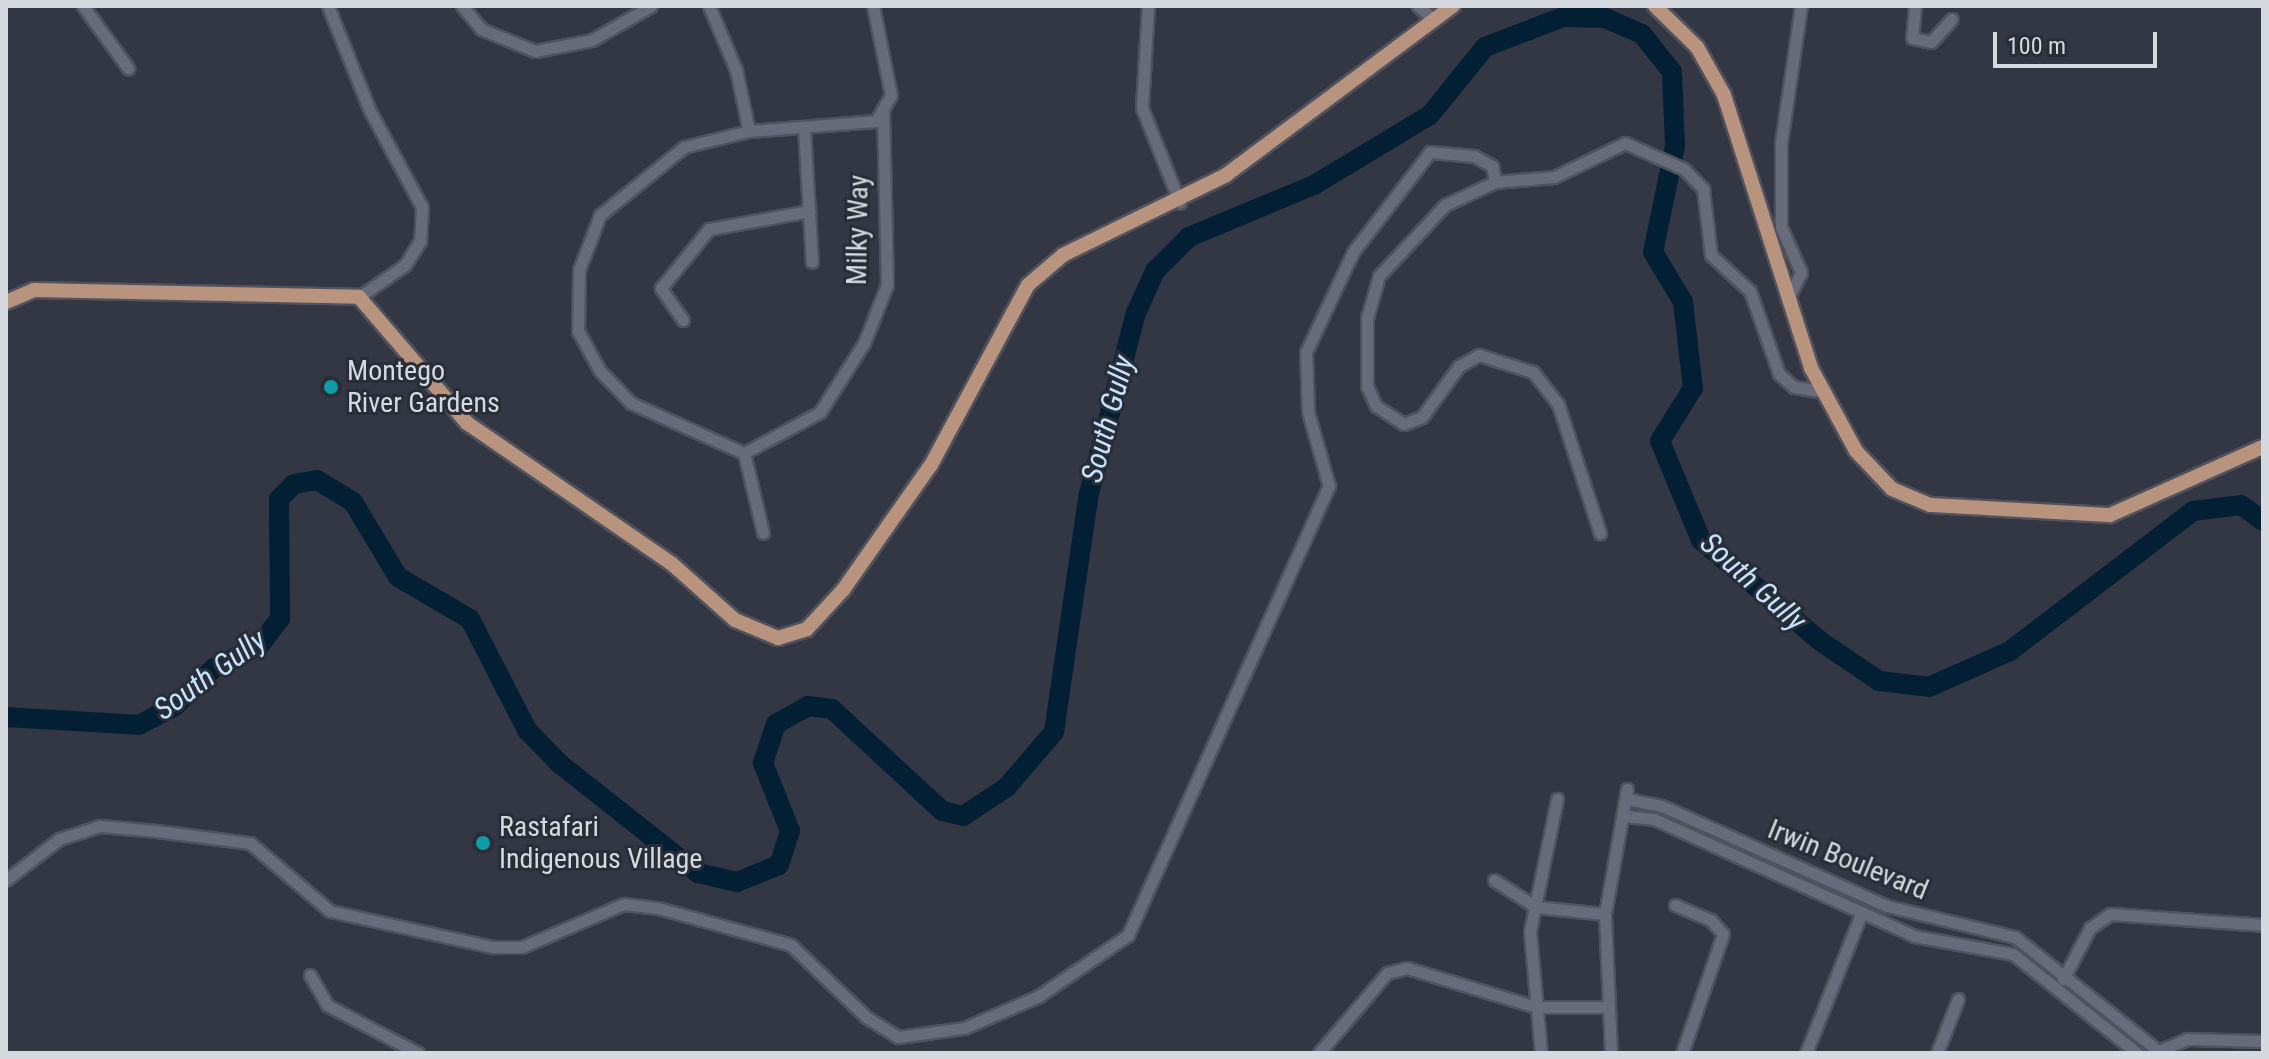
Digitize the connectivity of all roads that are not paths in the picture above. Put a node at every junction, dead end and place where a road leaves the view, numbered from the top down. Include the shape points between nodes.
1 (83, 6) edge
2 (328, 6) edge
3 (462, 6) edge
4 (651, 6) edge
5 (709, 6) edge
6 (873, 6) edge
7 (1148, 6) edge
8 (1418, 6) edge
9 (1453, 6) edge
10 (1655, 6) edge
11 (1801, 6) edge
12 (1915, 6) edge
13 (1432, 18) junction
14 (1952, 19) dead end
15 (128, 68) dead end
16 (883, 114) junction
17 (804, 128) junction
18 (749, 131) junction
19 (1495, 182) junction
20 (1180, 203) junction
21 (809, 211) junction
22 (812, 262) dead end
23 (359, 297) junction
24 (1787, 300) junction
25 (6, 302) edge
26 (683, 320) dead end
27 (1824, 392) junction
28 (2263, 447) edge
29 (744, 453) junction
30 (763, 533) dead end
31 (1600, 533) dead end
32 (1557, 799) dead end
33 (1625, 816) junction
34 (1755, 850) junction
35 (1749, 864) junction
36 (6, 880) edge
37 (1494, 880) dead end
38 (1675, 905) dead end
39 (1887, 906) junction
40 (1536, 907) junction
41 (1605, 914) junction
42 (1861, 914) junction
43 (1881, 922) junction
44 (1960, 925) junction
45 (2263, 925) edge
46 (1958, 940) junction
47 (310, 975) dead end
48 (2067, 975) junction
49 (2058, 986) junction
50 (1958, 999) dead end
51 (1536, 1007) junction
52 (1605, 1007) junction
53 (2263, 1041) edge
54 (2156, 1052) edge
55 (418, 1053) edge
56 (1319, 1053) edge
57 (1541, 1053) edge
58 (1611, 1053) edge
59 (1682, 1053) edge
60 (1806, 1053) edge
61 (1937, 1053) edge
62 (2137, 1053) edge

1 - 15 street
2 - 23 street via 370,111 422,207 420,241 405,265
3 - 4 street via 481,29 535,51 592,40
5 - 18 street via 736,70
6 - 16 street, Milky Way via 890,85
7 - 20 street via 1142,108
8 - 13 street
9 - 13 main road
10 - 24 main road via 1697,47 1724,95
11 - 24 street via 1781,143 1781,227 1801,272
12 - 14 street via 1912,38 1943,37
13 - 20 main road
16 - 17 street via 866,125
16 - 29 street, Milky Way via 887,285 864,343 820,412
17 - 18 street
17 - 21 street
18 - 29 street via 684,147 600,215 585,244 574,300 578,331 600,371 631,403
19 - 27 street via 1554,177 1625,143 1684,169 1703,189 1711,255 1750,291 1779,374 1794,387
19 - 31 street via 1445,205 1379,276 1367,318 1367,386 1386,418 1404,424 1422,417 1459,366 1479,355 1533,372 1558,404
19 - 36 street via 1492,166 1474,156 1430,152 1353,252 1306,352 1308,412 1329,486 1128,935 1039,996 964,1028 898,1037 866,1017 791,945 658,908 624,904 507,948 330,911 250,843 100,826 59,839
20 - 23 main road via 1063,255 1028,285 931,465 843,590 807,629 778,638 735,620 671,563 467,423
21 - 22 street
21 - 26 street via 709,229 661,288
23 - 25 main road via 34,290
24 - 27 main road
27 - 28 main road via 1864,460 1892,489 1930,505 2110,515
29 - 30 street
32 - 40 street
33 - 34 street, Irwin Boulevard via 1627,794
33 - 35 street, Irwin Boulevard via 1654,819
33 - 41 street
34 - 35 street
34 - 39 street, Irwin Boulevard
35 - 42 street, Irwin Boulevard
37 - 40 street
38 - 59 street via 1711,920 1723,934
39 - 43 street
39 - 44 street, Irwin Boulevard
40 - 41 street
40 - 51 street
41 - 52 street
42 - 43 street, Irwin Boulevard
42 - 60 street
43 - 46 street, Irwin Boulevard via 1914,936
44 - 46 street
44 - 48 street, Irwin Boulevard via 2015,937
45 - 48 street via 2110,914 2090,928
46 - 49 street, Irwin Boulevard via 2013,954
47 - 55 street via 327,1005
48 - 49 street
48 - 54 street, Irwin Boulevard
49 - 62 street, Irwin Boulevard
50 - 61 street
51 - 52 street
51 - 56 street via 1407,968 1387,973
51 - 57 street
52 - 58 street
53 - 54 street via 2187,1039

